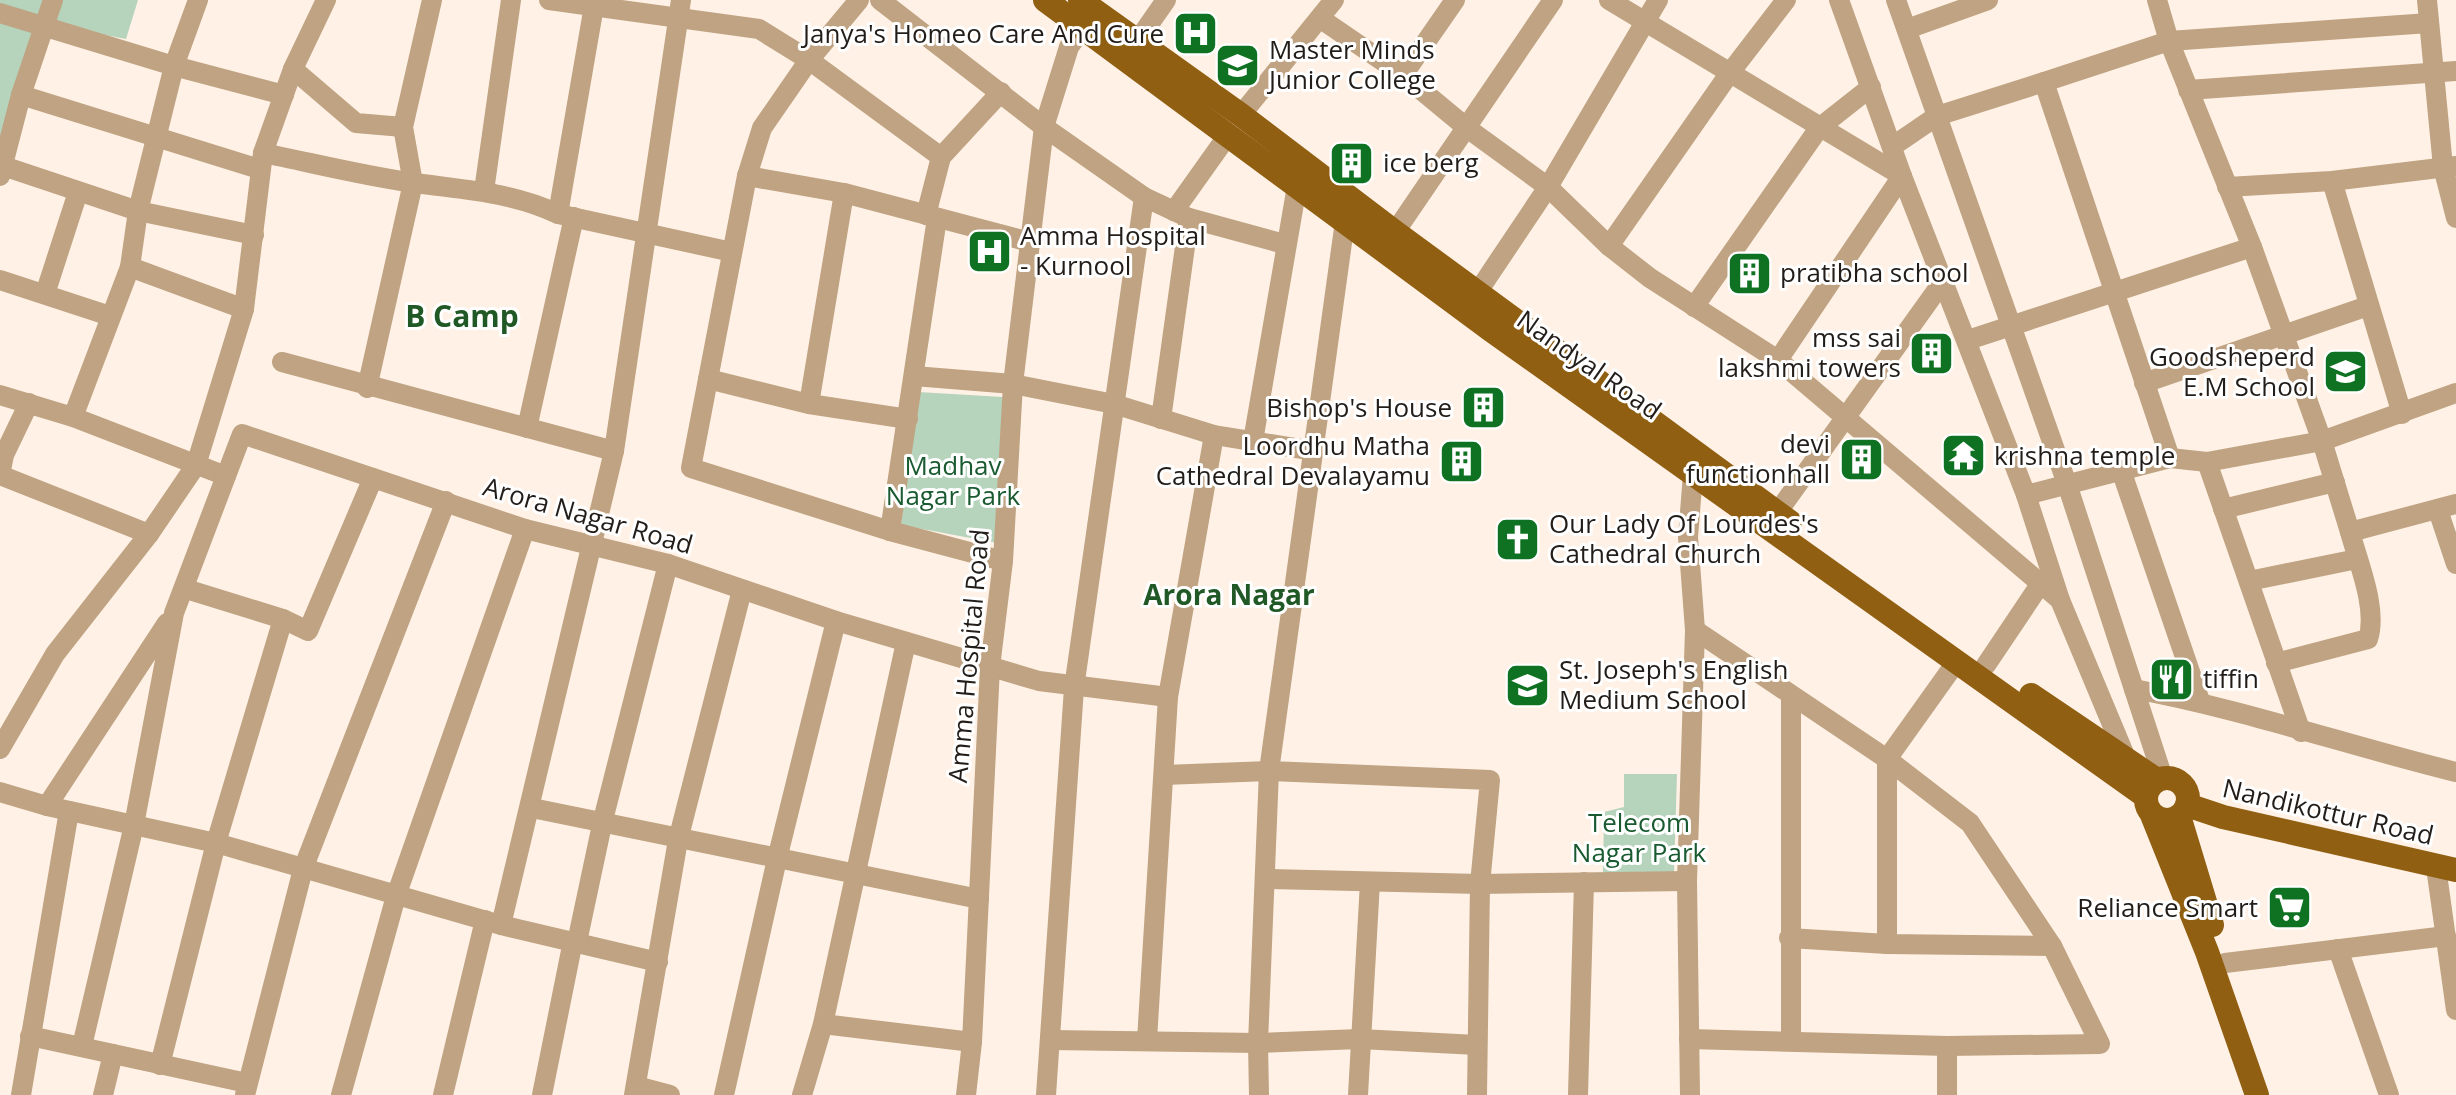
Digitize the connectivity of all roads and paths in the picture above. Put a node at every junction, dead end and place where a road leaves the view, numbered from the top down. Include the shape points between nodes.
1 (53, 0) edge
2 (198, 0) edge
3 (326, 0) edge
4 (432, 0) edge
5 (511, 0) edge
6 (549, 0) edge
7 (859, 0) edge
8 (880, 0) edge
9 (1045, 0) edge
10 (1166, 0) edge
11 (1334, 0) edge
12 (1455, 0) edge
13 (1553, 0) edge
14 (1609, 0) edge
15 (1658, 0) edge
16 (1786, 0) edge
17 (1839, 0) edge
18 (1896, 0) edge
19 (1988, 0) edge
20 (2157, 0) edge
21 (2427, 0) edge
22 (594, 3) edge
23 (678, 8) edge
24 (0, 13) edge
25 (1085, 13) edge
26 (1321, 19) junction
27 (1643, 23) junction
28 (2429, 23) junction
29 (43, 28) junction
30 (1907, 29) junction
31 (2169, 41) junction
32 (1136, 43) junction
33 (809, 60) junction
34 (174, 66) junction
35 (293, 69) junction
36 (2456, 71) edge
37 (2434, 73) junction
38 (1729, 74) junction
39 (1403, 75) junction
40 (2044, 82) junction
41 (1871, 87) junction
42 (2188, 90) junction
43 (1001, 92) junction
44 (21, 95) junction
45 (284, 95) junction
46 (1937, 116) junction
47 (7, 124) edge
48 (1235, 125) junction
49 (403, 127) junction
50 (1044, 127) junction
51 (1467, 128) junction
52 (1819, 128) junction
53 (158, 138) junction
54 (1893, 146) junction
55 (941, 157) junction
56 (261, 161) junction
57 (2450, 167) edge
58 (1, 170) edge
59 (747, 176) junction
60 (1902, 176) junction
61 (2332, 181) junction
62 (413, 183) junction
63 (1297, 186) junction
64 (1548, 187) junction
65 (2227, 187) junction
66 (484, 191) junction
67 (78, 192) junction
68 (844, 193) junction
69 (1144, 197) junction
70 (138, 211) junction
71 (1182, 214) junction
72 (566, 216) junction
73 (931, 217) junction
74 (2456, 218) edge
75 (1345, 221) junction
76 (1395, 232) junction
77 (644, 233) junction
78 (254, 235) junction
79 (1030, 242) junction
80 (1284, 244) junction
81 (1609, 246) junction
82 (2252, 247) junction
83 (732, 252) junction
84 (130, 267) junction
85 (0, 280) edge
86 (1944, 280) junction
87 (1477, 293) junction
88 (2115, 293) junction
89 (45, 294) junction
90 (2368, 306) junction
91 (1694, 307) junction
92 (244, 309) junction
93 (110, 316) junction
94 (2011, 326) junction
95 (2284, 335) junction
96 (1968, 340) junction
97 (1778, 360) junction
98 (282, 362) dead end
99 (914, 376) junction
100 (708, 379) junction
101 (2144, 383) junction
102 (1013, 384) junction
103 (367, 388) junction
104 (2456, 393) edge
105 (0, 395) edge
106 (29, 403) junction
107 (809, 404) junction
108 (1114, 404) junction
109 (1846, 414) junction
110 (2402, 414) junction
111 (73, 417) junction
112 (908, 419) junction
113 (1161, 419) junction
114 (527, 428) junction
115 (1214, 435) junction
116 (1253, 441) junction
117 (2322, 441) junction
118 (614, 451) junction
119 (1314, 451) junction
120 (2170, 458) junction
121 (2207, 462) junction
122 (1, 465) edge
123 (196, 465) junction
124 (2121, 470) junction
125 (1693, 474) junction
126 (226, 476) junction
127 (373, 478) junction
128 (2335, 482) junction
129 (2067, 484) junction
130 (2026, 495) junction
131 (446, 501) junction
132 (2447, 507) edge
133 (2223, 509) junction
134 (1777, 513) junction
135 (525, 529) junction
136 (890, 531) junction
137 (2350, 532) junction
138 (149, 534) junction
139 (594, 544) junction
140 (2357, 559) junction
141 (1003, 561) junction
142 (668, 564) junction
143 (2456, 564) edge
144 (2249, 581) junction
145 (2041, 583) junction
146 (186, 589) junction
147 (742, 590) junction
148 (2060, 600) junction
149 (174, 613) junction
150 (283, 619) junction
151 (836, 621) junction
152 (1695, 630) junction
153 (906, 642) junction
154 (1957, 661) junction
155 (2276, 663) junction
156 (1986, 665) junction
157 (990, 667) junction
158 (1074, 688) junction
159 (2134, 689) junction
160 (1791, 696) junction
161 (1168, 697) junction
162 (2200, 701) junction
163 (2301, 732) junction
164 (0, 749) edge
165 (2126, 758) junction
166 (1887, 759) junction
167 (1269, 771) junction
168 (2456, 772) edge
169 (1164, 775) junction
170 (0, 792) edge
171 (2154, 792) junction
172 (47, 806) junction
173 (532, 808) junction
174 (69, 811) junction
175 (2183, 811) junction
176 (603, 820) junction
177 (134, 825) junction
178 (678, 840) junction
179 (216, 843) junction
180 (777, 859) junction
181 (2446, 868) edge
182 (303, 869) junction
183 (853, 876) junction
184 (1265, 879) junction
185 (1687, 881) junction
186 (1370, 882) junction
187 (1584, 882) junction
188 (1480, 884) junction
189 (396, 896) junction
190 (979, 899) junction
191 (493, 922) junction
192 (2446, 936) junction
193 (1789, 938) junction
194 (575, 941) junction
195 (1887, 944) junction
196 (2052, 946) junction
197 (2338, 949) junction
198 (658, 962) junction
199 (2225, 963) junction
200 (2454, 977) edge
201 (2456, 1010) edge
202 (823, 1024) junction
203 (30, 1036) junction
204 (1360, 1039) junction
205 (1689, 1039) junction
206 (1051, 1040) junction
207 (1147, 1040) junction
208 (1791, 1040) junction
209 (972, 1042) junction
210 (1258, 1043) junction
211 (1477, 1045) junction
212 (82, 1046) junction
213 (1947, 1046) junction
214 (113, 1054) junction
215 (160, 1065) junction
216 (246, 1089) edge
217 (635, 1090) edge
218 (21, 1095) edge
219 (103, 1095) edge
220 (341, 1095) edge
221 (443, 1095) edge
222 (542, 1095) edge
223 (670, 1095) edge
224 (724, 1095) edge
225 (802, 1095) edge
226 (966, 1095) edge
227 (1046, 1095) edge
228 (1259, 1095) edge
229 (1358, 1095) edge
230 (1477, 1095) edge
231 (1578, 1095) edge
232 (1690, 1095) edge
233 (1947, 1095) edge
234 (2257, 1095) edge
235 (2272, 1095) edge
236 (2389, 1095) edge

1 - 29 street
2 - 34 street
3 - 35 street
4 - 49 street
5 - 66 street
6 - 22 street
7 - 33 street
8 - 43 street
9 - 25 main road, Nandyal Road
10 - 32 street
11 - 26 street
12 - 39 street
13 - 51 street
14 - 27 street
15 - 27 street
16 - 38 street
17 - 41 street
18 - 30 street
19 - 30 street
20 - 31 street
21 - 28 street
22 - 23 street
22 - 72 street
23 - 33 street via 759,29
23 - 77 street
24 - 29 street
25 - 32 main road, Nandyal Road
25 - 48 main road, Nandyal Road
25 - 50 street
26 - 39 street
26 - 48 street
27 - 38 street
27 - 64 street
28 - 31 street
28 - 37 street
29 - 34 street
29 - 44 street
30 - 46 street
31 - 40 street
31 - 42 street
32 - 48 main road, Nandyal Road
33 - 55 street
33 - 59 street via 762,128
34 - 45 street
34 - 53 street
35 - 45 street
35 - 49 street via 356,123
36 - 37 street
37 - 42 street
37 - 57 street
38 - 52 street
38 - 81 street
39 - 51 street
40 - 46 street
40 - 88 street
41 - 52 street
41 - 54 street
42 - 65 street
43 - 50 street
43 - 55 street
44 - 47 street
44 - 53 street
45 - 56 street
46 - 54 street
46 - 94 street
47 - 58 street
48 - 63 main road, Nandyal Road
48 - 71 street
48 - 76 main road, Nandyal Road
49 - 62 street
50 - 69 street
50 - 79 street, Amma Hospital Road
51 - 64 street
51 - 76 street
52 - 60 street
52 - 91 street
53 - 56 street
53 - 70 street
54 - 60 street
55 - 73 street
56 - 62 street
56 - 78 street
57 - 61 street
57 - 74 street
58 - 67 street
59 - 68 street
59 - 83 street
60 - 86 street
60 - 97 street
61 - 65 street
61 - 90 street
62 - 66 street
62 - 103 street
63 - 75 main road, Nandyal Road
63 - 80 street
64 - 81 street
64 - 87 street
65 - 82 street
66 - 72 street
67 - 70 street
67 - 89 street
68 - 73 street
68 - 107 street
69 - 71 street
69 - 108 street
70 - 78 street
70 - 84 street
71 - 80 street
71 - 113 street
72 - 77 street
72 - 114 street
73 - 79 street
73 - 99 street
75 - 119 street
75 - 125 main road, Nandyal Road
76 - 87 main road, Nandyal Road
77 - 83 street
77 - 118 street
78 - 92 street
79 - 102 street, Amma Hospital Road
80 - 116 street
81 - 91 street
82 - 88 street
82 - 95 street
83 - 100 street
84 - 92 street
84 - 93 street
85 - 89 street
86 - 96 street
86 - 109 street
87 - 134 main road, Nandyal Road
88 - 94 street
88 - 101 street
89 - 93 street
90 - 95 street
90 - 110 street
91 - 97 street
92 - 123 street
93 - 111 street
94 - 96 street
94 - 129 street
95 - 101 street
95 - 117 street
96 - 130 street
97 - 109 street
98 - 103 street
99 - 102 street
99 - 112 street
100 - 107 street
100 - 136 street via 691,468
101 - 120 street
102 - 108 street
102 - 141 street, Amma Hospital Road
103 - 114 street
104 - 110 street
105 - 106 street
106 - 111 street
106 - 122 street
107 - 112 street
108 - 113 street
108 - 158 street
109 - 134 street
109 - 145 street
110 - 117 street
111 - 123 street
112 - 136 street
113 - 115 street
114 - 118 street
115 - 116 street
115 - 161 street
116 - 119 street
117 - 121 street
117 - 128 street
118 - 139 street
119 - 167 street
120 - 121 street
120 - 124 street
121 - 133 street
122 - 138 street
123 - 126 street
123 - 138 street
124 - 129 street
124 - 162 street
125 - 152 street via 1688,537
125 - 154 main road, Nandyal Road
126 - 127 street, Arora Nagar Road via 242,434
126 - 146 street
127 - 131 street, Arora Nagar Road
127 - 150 street via 308,631
128 - 133 street
128 - 137 street
129 - 130 street
129 - 159 street
130 - 148 street
131 - 135 street, Arora Nagar Road
131 - 182 street
132 - 137 street
132 - 143 street
133 - 144 street
134 - 156 main road, Nandyal Road
135 - 139 street, Arora Nagar Road
135 - 189 street
136 - 141 street
137 - 140 street
138 - 164 street via 55,654
139 - 142 street, Arora Nagar Road
139 - 173 street
140 - 144 street
140 - 155 street via 2371,628 2368,639
141 - 157 street, Amma Hospital Road
142 - 147 street, Arora Nagar Road
142 - 176 street
144 - 155 street
145 - 148 street
145 - 156 street
146 - 149 street
146 - 150 street
147 - 151 street, Arora Nagar Road
147 - 178 street
148 - 165 street
149 - 172 street
149 - 177 street
150 - 179 street
151 - 153 street, Arora Nagar Road
151 - 180 street
152 - 160 street
152 - 185 street
153 - 157 street, Arora Nagar Road
153 - 183 street
154 - 166 street
154 - 171 main road, Nandyal Road
155 - 163 street
156 - 165 main road, Nandyal Road
157 - 158 street, Arora Nagar Road
157 - 190 street, Amma Hospital Road
158 - 161 street, Arora Nagar Road
158 - 206 street
159 - 162 street
159 - 171 street
160 - 166 street
160 - 193 street
161 - 169 street
162 - 163 street
163 - 168 street
165 - 171 main road, Nandyal Road
166 - 195 street
166 - 196 street via 1970,823
167 - 169 street
167 - 184 street
167 - 188 street via 1490,780
169 - 207 street
170 - 172 street
171 - 175 main road, Nandikottur Road via 2165,820
171 - 175 main road via 2183,785
171 - 234 main road
172 - 174 street
173 - 176 street
173 - 191 street
174 - 177 street
174 - 203 street
175 - 181 main road, Nandikottur Road
175 - 199 main road
176 - 178 street
176 - 194 street
177 - 179 street
177 - 212 street
178 - 180 street
178 - 198 street
179 - 182 street
179 - 215 street
180 - 183 street
180 - 224 street
181 - 192 street
182 - 189 street
182 - 216 street
183 - 190 street
183 - 202 street
184 - 186 street
184 - 210 street
185 - 187 street
185 - 205 street
186 - 188 street
186 - 204 street
187 - 188 street
187 - 231 street
188 - 211 street
189 - 191 street
189 - 220 street
190 - 209 street, Amma Hospital Road
191 - 194 street
191 - 221 street
192 - 197 street
192 - 200 street
193 - 195 street
193 - 208 street
194 - 198 street
194 - 222 street
195 - 196 street
196 - 213 street via 2100,1044
197 - 199 street
197 - 236 street
198 - 217 street
199 - 235 main road
200 - 201 street
202 - 209 street
202 - 225 street
203 - 212 street
203 - 218 street
204 - 210 street
204 - 211 street
204 - 229 street
205 - 208 street
205 - 232 street
206 - 207 street
206 - 227 street
207 - 210 street
208 - 213 street
209 - 226 street, Amma Hospital Road
210 - 228 street
211 - 230 street
212 - 214 street
213 - 233 street
214 - 215 street
214 - 219 street
215 - 216 street
217 - 223 street

